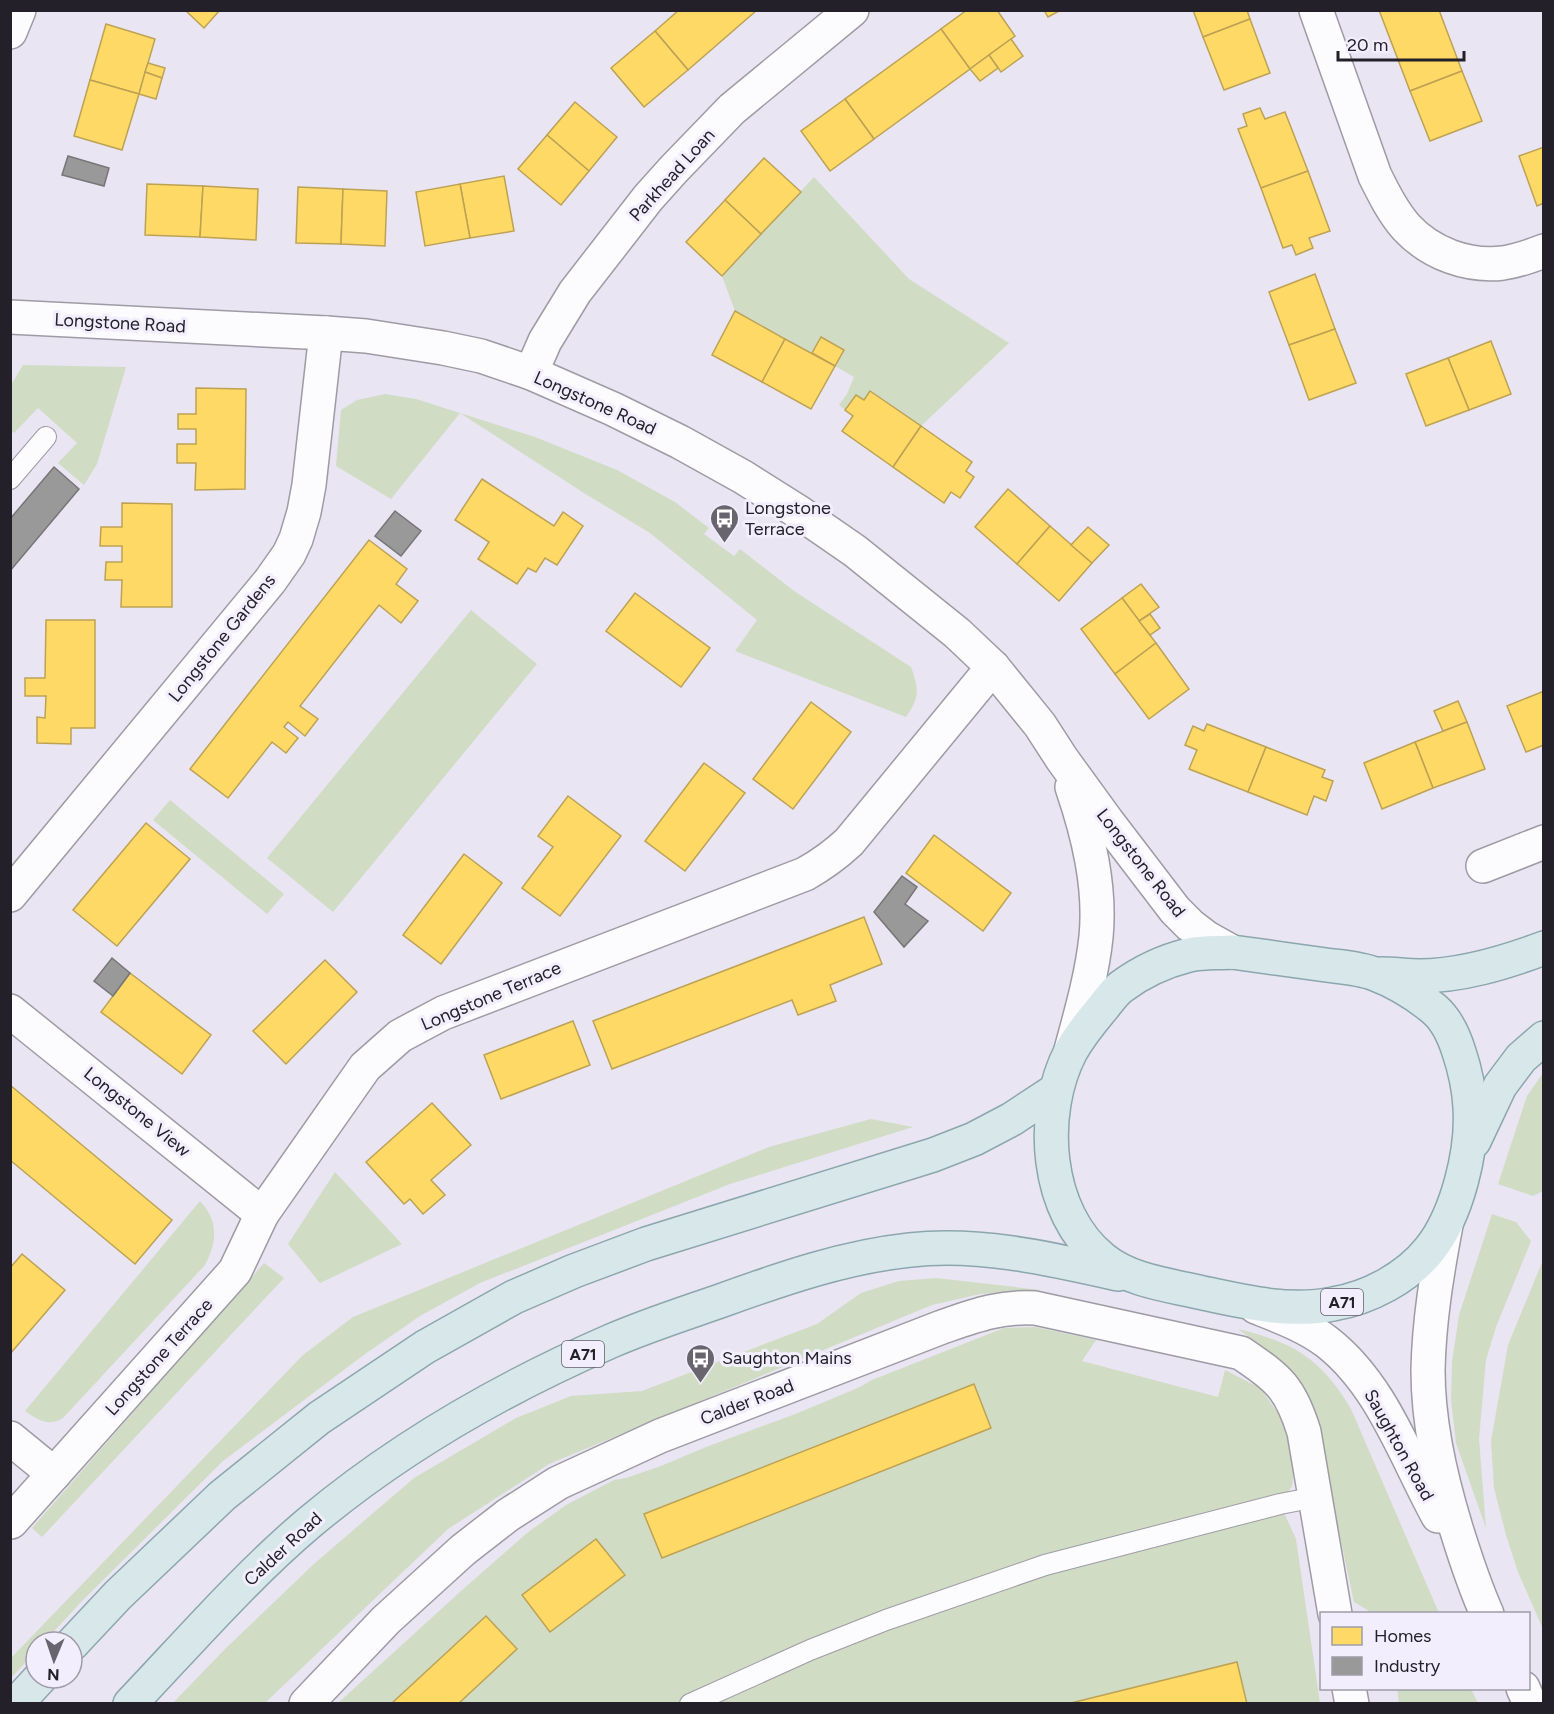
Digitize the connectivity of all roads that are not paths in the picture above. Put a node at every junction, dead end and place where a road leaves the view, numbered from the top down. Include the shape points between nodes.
1 (19, 10) edge
2 (852, 10) edge
3 (1316, 10) edge
4 (10, 32) edge
5 (1544, 251) edge
6 (10, 318) edge
7 (326, 333) junction
8 (531, 373) junction
9 (46, 437) dead end
10 (10, 479) edge
11 (993, 667) junction
12 (1062, 759) junction
13 (1544, 842) edge
14 (1483, 866) dead end
15 (10, 896) edge
16 (1544, 948) edge
17 (1232, 952) junction
18 (1373, 973) junction
19 (10, 1011) edge
20 (1544, 1038) edge
21 (1071, 1052) junction
22 (1056, 1090) junction
23 (1467, 1156) junction
24 (262, 1214) junction
25 (1446, 1225) junction
26 (1140, 1278) junction
27 (1245, 1302) junction
28 (10, 1438) edge
29 (54, 1473) junction
30 (1316, 1497) junction
31 (11, 1522) edge
32 (1470, 1573) junction
33 (1335, 1612) edge
34 (1487, 1612) edge
35 (84, 1631) edge
36 (29, 1690) edge
37 (1523, 1690) edge
38 (16, 1704) edge
39 (130, 1704) edge
40 (306, 1704) edge
41 (690, 1704) edge
42 (1530, 1704) edge

1 - 4 street
2 - 8 street, Parkhead Loan via 732,109 648,198 575,292
3 - 5 street via 1375,176 1407,228 1426,244 1466,261 1504,263
6 - 7 street, Longstone Road
7 - 8 street, Longstone Road via 443,348
7 - 15 street, Longstone Gardens via 309,485 289,554
8 - 11 street, Longstone Road via 680,442 800,513 909,593
9 - 10 lane
11 - 12 street, Longstone Road
11 - 24 street, Longstone Terrace via 849,842 817,867 443,1013 400,1036 365,1067
12 - 17 street, Longstone Road via 1175,910 1190,926
12 - 21 street, Longstone Road via 1092,858 1095,894 1096,935
13 - 14 street
16 - 18 main road, A71 via 1446,974
17 - 18 main road, A71
17 - 21 main road, A71 via 1191,954 1151,968 1118,989
18 - 23 main road, A71 via 1437,1011 1453,1034 1466,1073 1470,1109
19 - 24 street, Longstone View
20 - 23 main road, A71 via 1521,1058 1500,1086
21 - 22 main road, A71
22 - 26 main road, A71 via 1052,1160 1070,1219 1085,1244 1105,1261
22 - 35 main road via 1012,1119 933,1155 646,1244 514,1297 425,1347 319,1418 222,1496
23 - 25 main road, A71
24 - 29 street, Longstone Terrace via 235,1271
25 - 27 main road, A71 via 1429,1251 1371,1293 1332,1305 1297,1307
25 - 32 street, Saughton Road via 1432,1310 1428,1371 1432,1429 1443,1486
26 - 27 main road, A71
26 - 39 main road, Calder Road / A71 via 1015,1252 964,1248 911,1250 840,1262 612,1340 450,1422 376,1470 309,1523 259,1570
27 - 32 street, Saughton Road via 1298,1324 1325,1341 1359,1374 1377,1399
28 - 29 street
29 - 31 street, Longstone Terrace
30 - 33 street
30 - 40 street, Calder Road via 1297,1409 1284,1387 1241,1353 1035,1308 987,1312 660,1436 558,1483 463,1550 386,1620
30 - 41 lane via 1045,1565 821,1645
32 - 34 street, Saughton Road
36 - 38 main road
37 - 42 street

